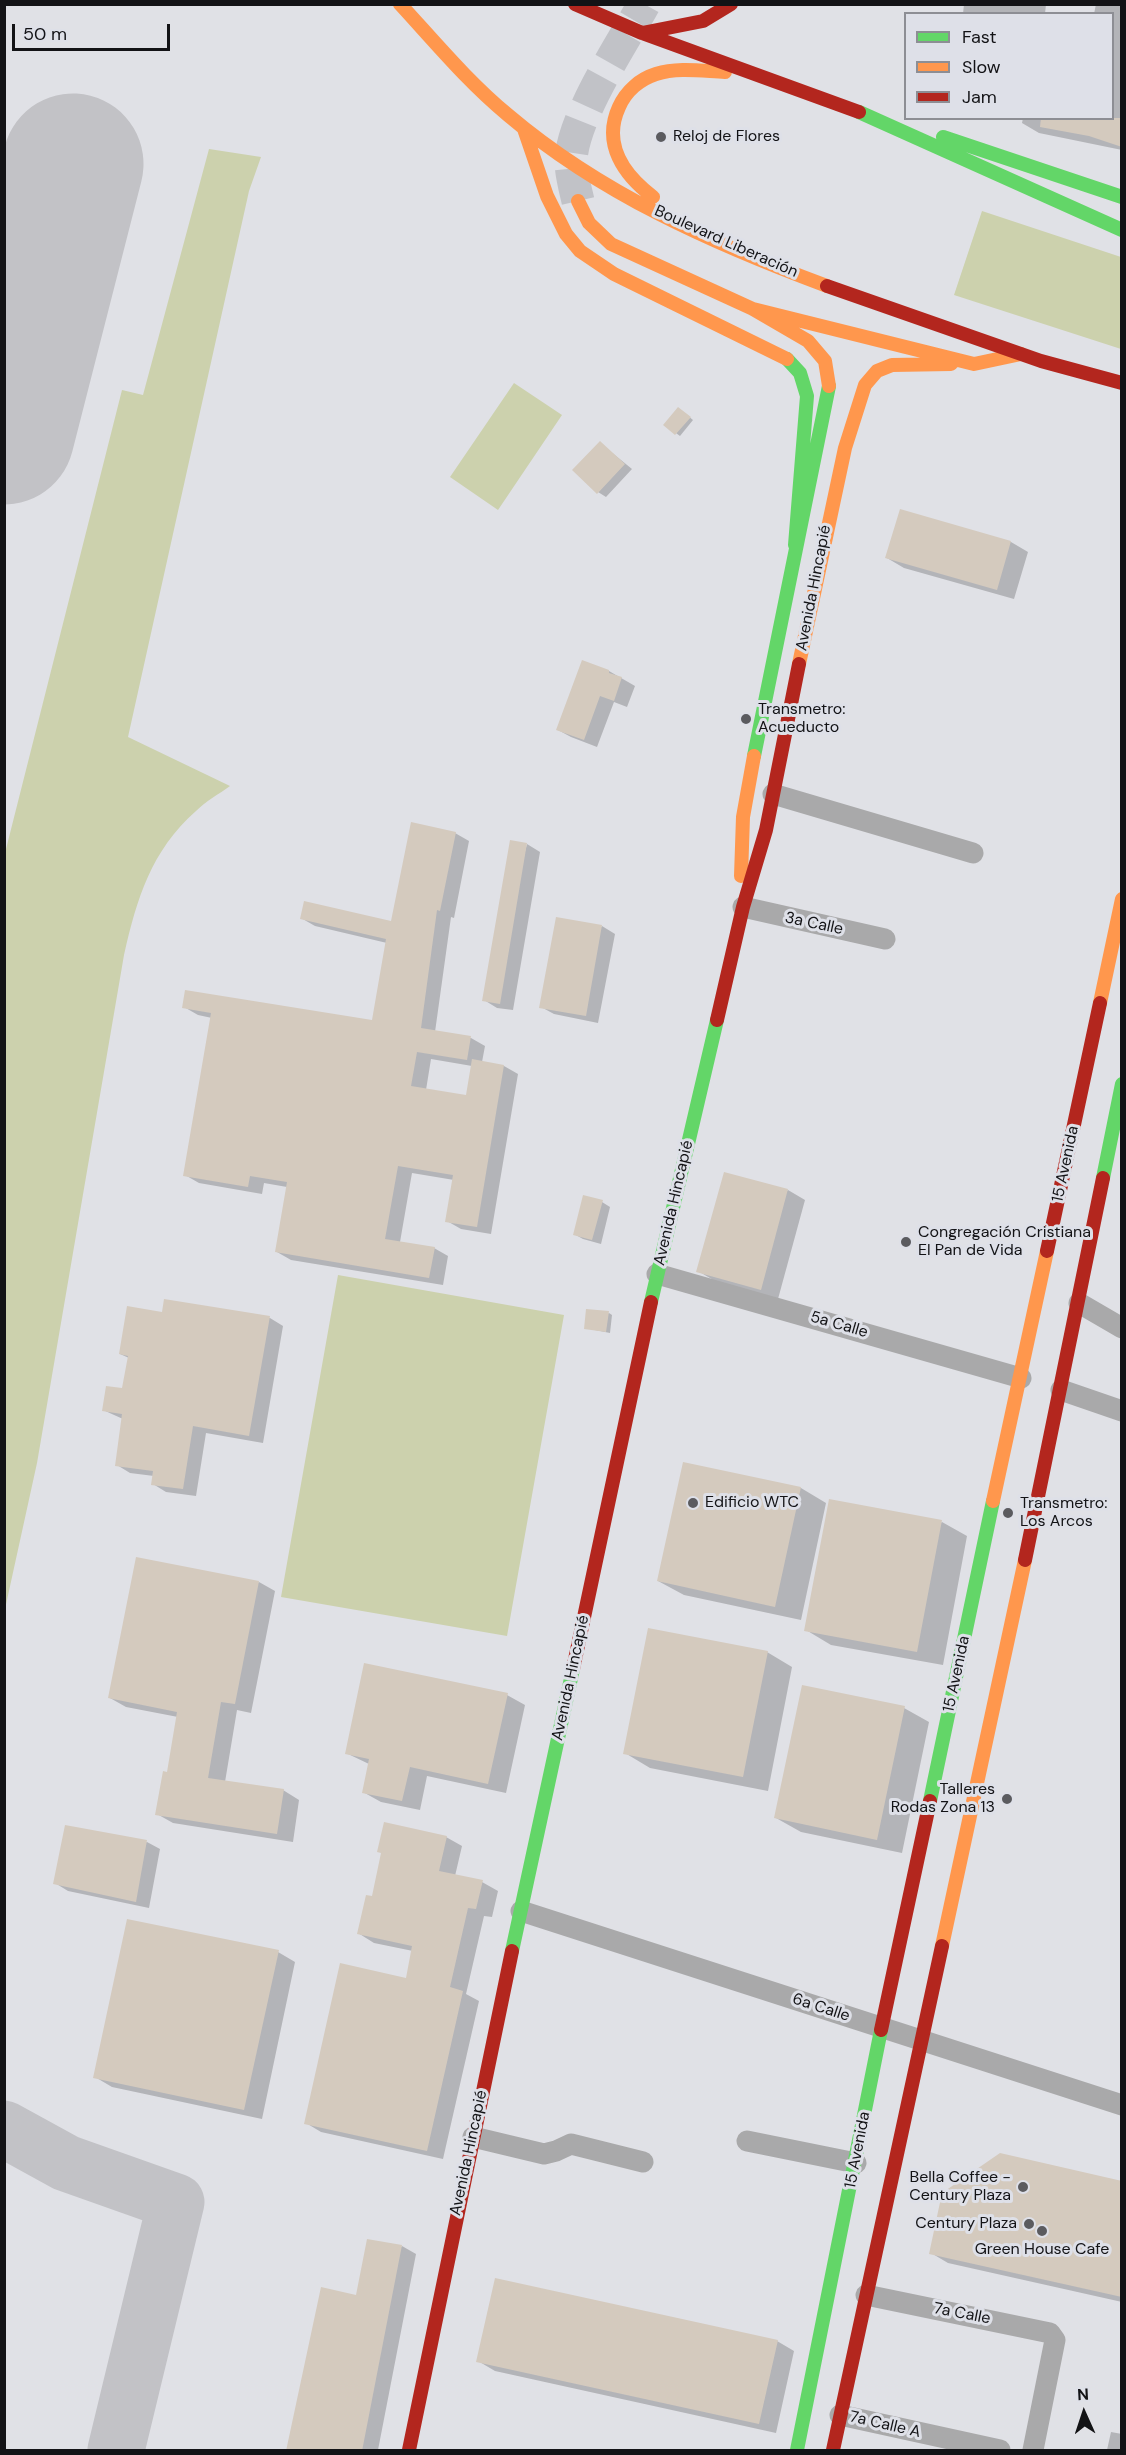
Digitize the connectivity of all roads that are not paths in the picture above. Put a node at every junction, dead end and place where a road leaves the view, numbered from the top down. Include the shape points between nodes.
1 (400, 4) edge
2 (575, 4) edge
3 (731, 4) edge
4 (642, 33) junction
5 (757, 74) junction
6 (848, 107) junction
7 (524, 129) junction
8 (1122, 197) edge
9 (578, 201) tunnel mouth
10 (1122, 230) edge
11 (716, 240) junction
12 (753, 309) junction
13 (1023, 354) junction
14 (974, 364) junction
15 (1117, 383) edge
16 (1122, 392) edge
17 (795, 544) junction
18 (773, 794) junction
19 (973, 853) dead end
20 (1122, 898) edge
21 (742, 907) junction
22 (885, 939) dead end
23 (1122, 1084) edge
24 (657, 1274) junction
25 (1079, 1303) junction
26 (1122, 1328) edge
27 (1021, 1378) junction
28 (1061, 1390) junction
29 (1122, 1411) edge
30 (521, 1911) junction
31 (881, 2028) junction
32 (921, 2040) junction
33 (1122, 2105) edge
34 (473, 2137) junction
35 (747, 2141) dead end
36 (643, 2162) dead end
37 (856, 2163) junction
38 (866, 2295) junction
39 (840, 2415) junction
40 (409, 2451) edge
41 (797, 2451) edge
42 (833, 2451) edge
43 (1000, 2451) edge
44 (1033, 2451) edge

1 - 7 main road, Boulevard Liberación via 466,78
2 - 4 main road
3 - 4 main road via 703,21
4 - 5 main road
5 - 6 main road
5 - 11 main road via 657,74 630,90 611,127 617,157 630,177
6 - 8 main road
6 - 10 main road
7 - 11 main road, Boulevard Liberación via 601,181
7 - 17 main road via 549,202 580,251 602,268 783,356 798,368 807,396
9 - 12 main road via 589,223 611,244
11 - 13 main road, Boulevard Liberación via 780,268
12 - 14 main road
12 - 17 main road, Avenida Hincapié via 808,341 825,361 830,375
13 - 14 main road
13 - 15 main road, Boulevard Liberación
14 - 18 main road, Avenida Hincapié via 892,365 877,371 865,385 834,494
15 - 16 main road
17 - 21 main road, Avenida Hincapié via 742,818
18 - 19 street
18 - 21 main road, Avenida Hincapié
20 - 27 main road, 15 Avenida
21 - 22 street, 3a Calle
21 - 24 main road, Avenida Hincapié
23 - 25 main road
24 - 27 street, 5a Calle
24 - 30 main road, Avenida Hincapié
25 - 26 street
25 - 28 main road
27 - 31 main road, 15 Avenida
28 - 29 street
28 - 32 main road
30 - 31 street, 6a Calle
30 - 34 main road, Avenida Hincapié
31 - 32 street, 6a Calle
31 - 37 main road, 15 Avenida
32 - 33 street, 6a Calle
32 - 38 main road
34 - 36 street via 544,2154 571,2144
34 - 40 main road, Avenida Hincapié
35 - 37 street
37 - 41 main road, 15 Avenida
38 - 39 main road
38 - 44 street, 7a Calle via 1050,2333 1055,2340
39 - 42 main road
39 - 43 street, 7a Calle A

